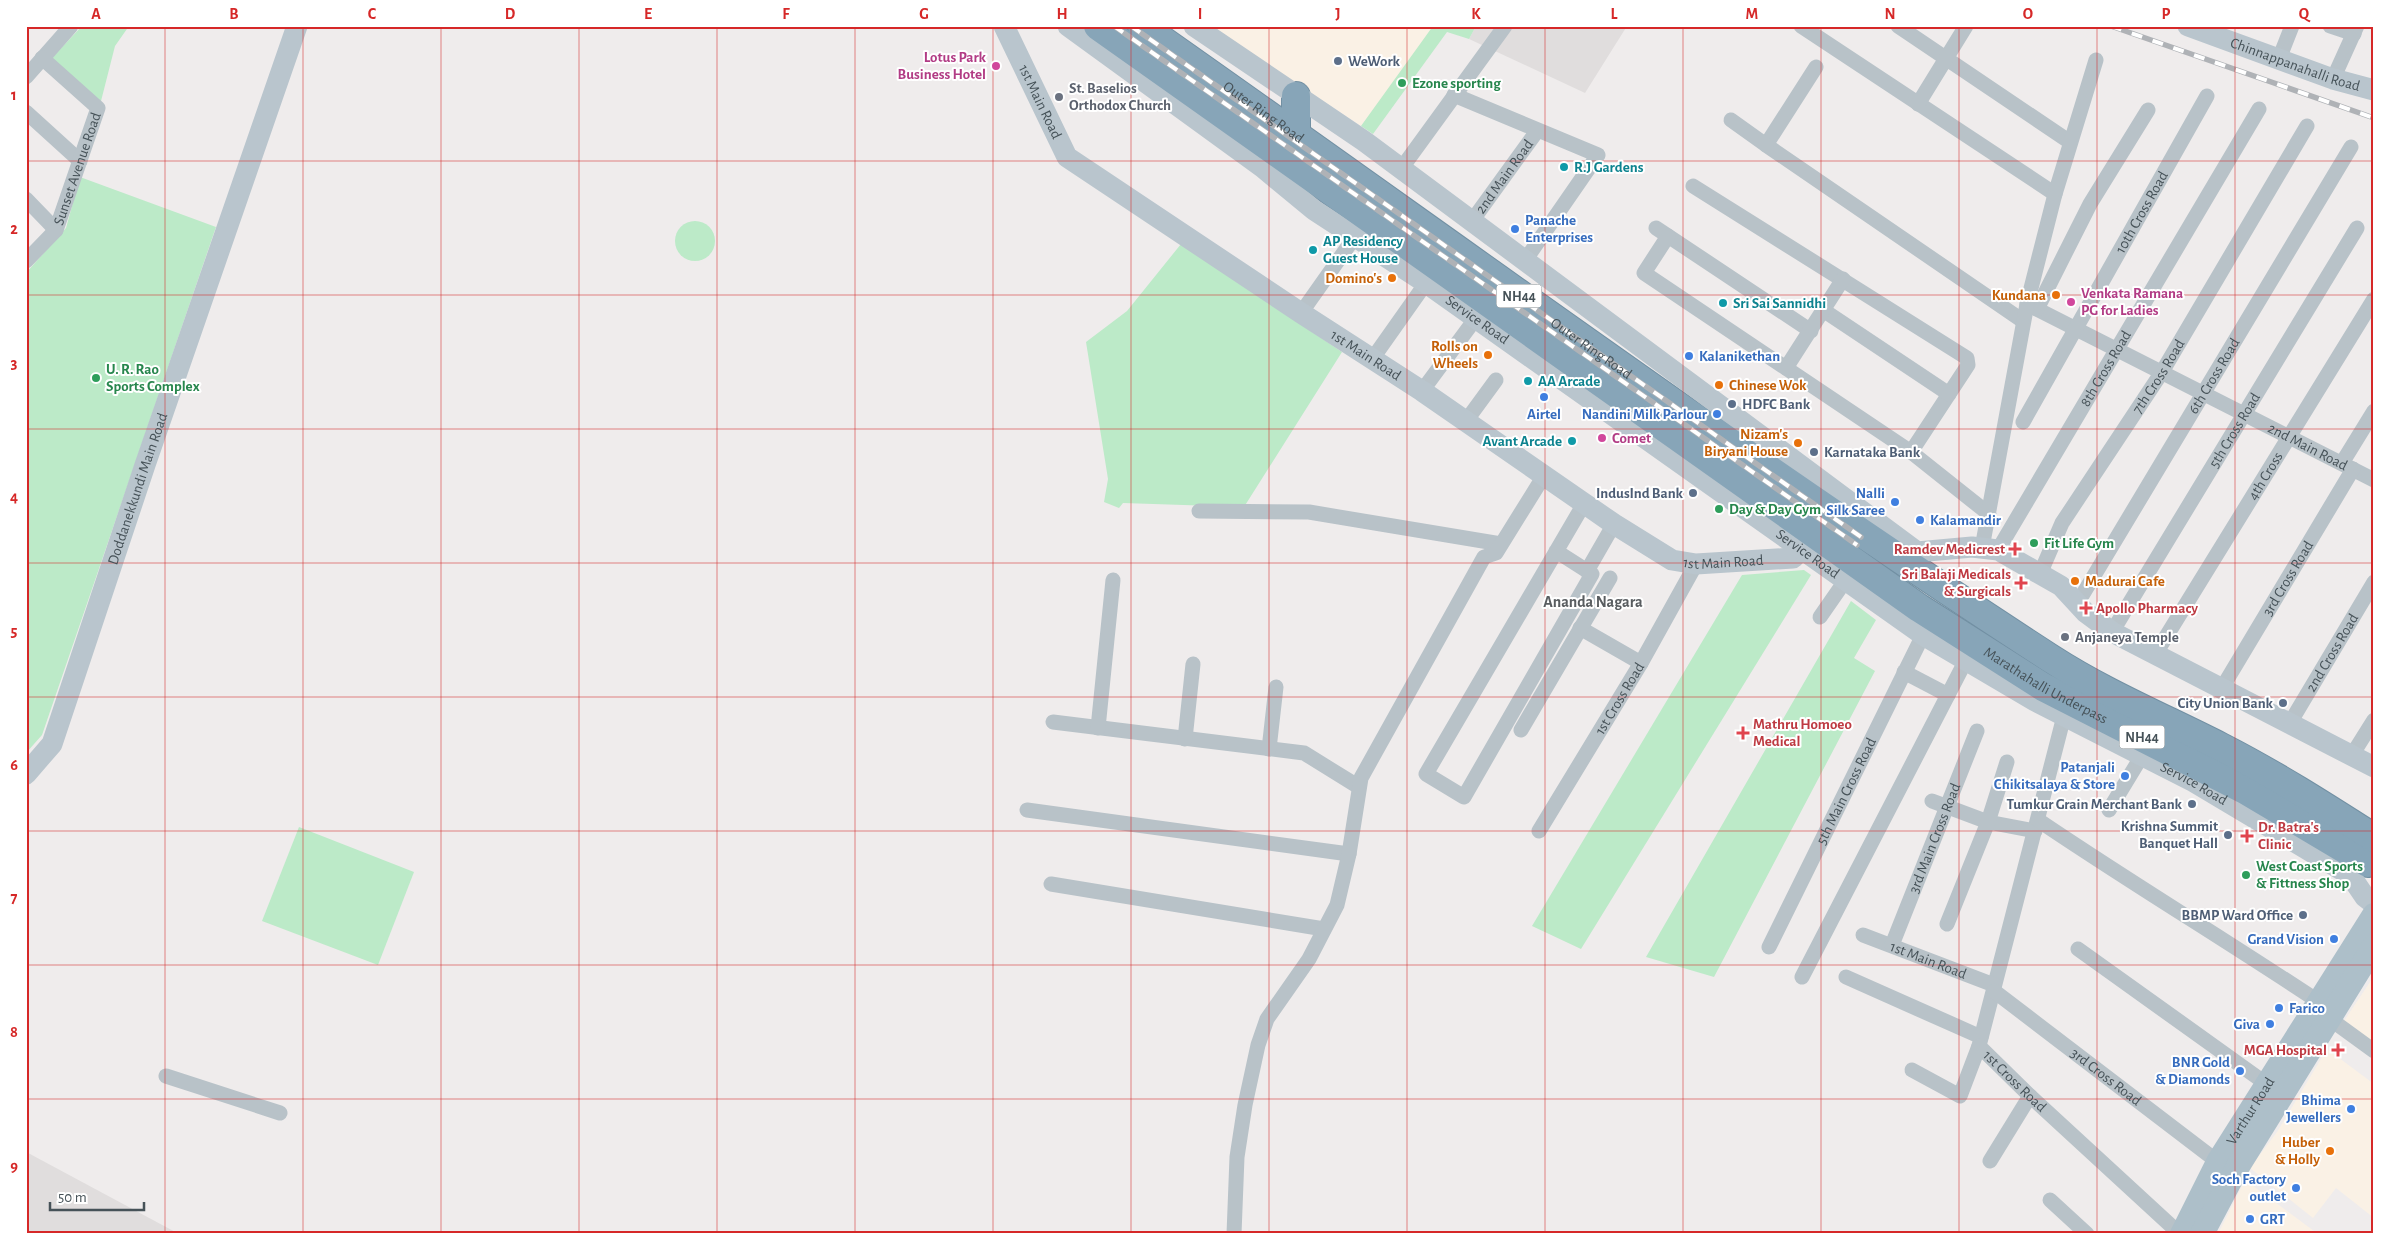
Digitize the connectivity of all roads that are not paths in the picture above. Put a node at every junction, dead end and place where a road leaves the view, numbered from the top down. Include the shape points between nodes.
1 (71, 26) edge
2 (296, 26) edge
3 (1004, 26) edge
4 (1068, 26) edge
5 (1098, 26) edge
6 (1142, 26) edge
7 (1194, 26) edge
8 (1505, 26) edge
9 (1801, 26) edge
10 (1899, 26) edge
11 (1966, 26) edge
12 (2188, 26) edge
13 (2292, 26) edge
14 (2330, 26) edge
15 (2356, 30) edge
16 (42, 58) junction
17 (1945, 58) junction
18 (2280, 59) junction
19 (2096, 60) dead end
20 (1816, 67) dead end
21 (26, 77) edge
22 (2333, 79) junction
23 (2373, 86) edge
24 (1454, 94) junction
25 (1296, 96) junction
26 (2207, 96) dead end
27 (1918, 104) junction
28 (2259, 109) dead end
29 (2148, 110) dead end
30 (26, 112) edge
31 (1731, 120) dead end
32 (2307, 126) dead end
33 (1537, 130) junction
34 (1296, 135) junction
35 (2070, 142) junction
36 (1766, 145) junction
37 (2351, 147) dead end
38 (80, 161) junction
39 (1401, 168) junction
40 (1693, 186) dead end
41 (2055, 194) junction
42 (26, 199) edge
43 (1472, 221) junction
44 (2357, 228) dead end
45 (56, 230) junction
46 (1354, 238) junction
47 (26, 261) edge
48 (1524, 262) junction
49 (1843, 279) junction
50 (1426, 283) junction
51 (2374, 299) edge
52 (2032, 306) junction
53 (1823, 310) junction
54 (1301, 314) junction
55 (1476, 318) junction
56 (2023, 321) junction
57 (2074, 328) junction
58 (1811, 331) junction
59 (2117, 350) junction
60 (1373, 358) junction
61 (1786, 368) junction
62 (2162, 372) junction
63 (1496, 380) dead end
64 (1422, 391) junction
65 (2203, 393) junction
66 (1949, 394) junction
67 (2374, 412) edge
68 (2246, 415) junction
69 (1466, 421) junction
70 (2023, 422) dead end
71 (2288, 436) junction
72 (1911, 452) junction
73 (2347, 466) junction
74 (1544, 474) junction
75 (2374, 480) edge
76 (1585, 502) junction
77 (1199, 511) dead end
78 (1989, 514) junction
79 (1614, 524) junction
80 (1807, 541) junction
81 (1501, 544) junction
82 (1990, 549) junction
83 (1556, 551) junction
84 (1909, 556) junction
85 (1696, 564) junction
86 (1587, 571) junction
87 (2040, 574) junction
88 (1610, 578) dead end
89 (1112, 580) dead end
90 (1845, 581) junction
91 (2374, 582) edge
92 (2077, 604) junction
93 (1820, 617) dead end
94 (1580, 628) junction
95 (2112, 632) junction
96 (1923, 635) junction
97 (2156, 653) junction
98 (1965, 662) junction
99 (1641, 663) junction
100 (1193, 664) dead end
101 (1904, 672) junction
102 (1276, 687) dead end
103 (2222, 688) junction
104 (1948, 695) junction
105 (2064, 716) junction
106 (2374, 720) edge
107 (1053, 722) dead end
108 (2290, 723) junction
109 (1098, 728) junction
110 (1521, 730) dead end
111 (1978, 731) dead end
112 (1185, 739) junction
113 (1269, 749) junction
114 (2142, 754) junction
115 (2352, 755) junction
116 (2007, 762) dead end
117 (2374, 767) edge
118 (26, 774) edge
119 (1360, 787) junction
120 (1932, 801) dead end
121 (1948, 808) junction
122 (1027, 810) dead end
123 (2109, 810) dead end
124 (1988, 822) junction
125 (2036, 825) junction
126 (1540, 831) dead end
127 (1349, 854) junction
128 (2366, 865) edge
129 (1051, 884) dead end
130 (2374, 904) edge
131 (2374, 915) edge
132 (1947, 924) dead end
133 (1324, 930) junction
134 (1863, 935) dead end
135 (1892, 945) junction
136 (2374, 946) edge
137 (1769, 947) dead end
138 (2078, 950) dead end
139 (1846, 976) dead end
140 (1802, 977) dead end
141 (1994, 988) junction
142 (2325, 1010) junction
143 (1980, 1042) junction
144 (2374, 1051) edge
145 (1912, 1070) dead end
146 (166, 1076) dead end
147 (2268, 1085) junction
148 (2030, 1096) junction
149 (280, 1113) dead end
150 (1990, 1161) dead end
151 (2218, 1162) junction
152 (2050, 1200) dead end
153 (1234, 1234) edge
154 (2087, 1234) edge
155 (2181, 1234) edge
156 (2202, 1234) edge

1 - 16 street
2 - 118 street, Doddanekkundi Main Road via 52,744
3 - 54 street, 1st Main Road via 1067,157
4 - 46 street, Service Road
5 - 80 highway, Outer Ring Road / NH44
6 - 34 highway, Outer Ring Road / NH44
7 - 25 street
8 - 24 street
9 - 27 street
10 - 17 street
11 - 17 street
12 - 18 street, Chinnappanahalli Road
13 - 18 street
14 - 15 street
15 - 22 street
16 - 21 street
16 - 38 street, Sunset Avenue Road via 98,108
17 - 27 street
17 - 35 street
18 - 22 street, Chinnappanahalli Road
19 - 35 street
20 - 36 street
22 - 23 street, Chinnappanahalli Road
24 - 33 street
24 - 39 street
25 - 34 highway
25 - 39 street
26 - 57 street, 10th Cross Road
27 - 41 street
28 - 59 street, 8th Cross Road
29 - 52 street
30 - 38 street
31 - 36 street
32 - 62 street, 7th Cross Road
33 - 43 street, 2nd Main Road
33 - 48 street via 1598,155
34 - 84 highway, Outer Ring Road / NH44 via 1508,288
35 - 41 street
36 - 56 street
37 - 65 street, 6th Cross Road
38 - 45 street, Sunset Avenue Road
39 - 43 street
40 - 49 street
41 - 52 street
42 - 45 street
43 - 48 street
44 - 68 street, 5th Cross Road
45 - 47 street, Sunset Avenue Road
46 - 50 street, Service Road
46 - 54 street
48 - 84 street
49 - 53 street
49 - 66 street via 1967,358 1968,364
50 - 55 street, Service Road
50 - 60 street
51 - 71 street, 4th Cross
52 - 56 street
52 - 57 street, 2nd Main Road
53 - 58 street
53 - 66 street
54 - 60 street, 1st Main Road
55 - 64 street
55 - 80 street, Service Road
56 - 78 street
57 - 59 street, 2nd Main Road
57 - 70 street, 10th Cross Road
58 - 61 street
58 - 61 street via 1662,232 1644,273
59 - 62 street, 2nd Main Road
59 - 82 street, 8th Cross Road
60 - 64 street, 1st Main Road
61 - 72 street
62 - 65 street, 2nd Main Road
62 - 87 street, 7th Cross Road via 2062,523
63 - 69 street
64 - 69 street, 1st Main Road
65 - 68 street, 2nd Main Road
65 - 92 street, 6th Cross Road
66 - 72 street
67 - 73 street, 3rd Cross Road
68 - 71 street, 2nd Main Road
68 - 95 street, 5th Cross Road
69 - 74 street, 1st Main Road
71 - 73 street, 2nd Main Road
71 - 97 street, 4th Cross
72 - 78 street
73 - 75 street, 2nd Main Road
73 - 103 street, 3rd Cross Road
74 - 76 street, 1st Main Road
74 - 81 street
76 - 79 street, 1st Main Road
76 - 83 street
77 - 81 street via 1309,512
78 - 82 street
79 - 85 street, 1st Main Road via 1672,560
79 - 86 street
80 - 85 street, 1st Main Road via 1793,558
80 - 90 street, Service Road
80 - 128 highway, Marathahalli Underpass / NH44 via 2042,687 2245,790
81 - 119 street via 1496,553 1484,557 1361,778
82 - 84 street
82 - 87 street
83 - 86 street
83 - 86 street via 1426,774 1464,797 1592,574
84 - 128 highway, Marathahalli Underpass / NH44 via 2087,680 2302,792
85 - 99 street, 1st Cross Road
87 - 92 street via 2062,586
88 - 94 street
89 - 109 street
90 - 93 street
90 - 96 street, Service Road
91 - 108 street, 2nd Cross Road
92 - 95 street
94 - 99 street
94 - 110 street
95 - 97 street
96 - 98 street, Service Road
96 - 101 street, 5th Main Cross Road
97 - 103 street
98 - 104 street
98 - 105 street, Service Road
99 - 126 street, 1st Cross Road
100 - 112 street
101 - 104 street
101 - 137 street, 5th Main Cross Road
102 - 113 street
103 - 108 street
104 - 140 street
105 - 114 street, Service Road
105 - 125 street, 1st Cross Road
106 - 115 street
107 - 109 street
108 - 115 street
109 - 112 street
111 - 121 street, 3rd Main Cross Road
112 - 113 street
113 - 119 street via 1304,753
114 - 123 street
114 - 128 street, Service Road
115 - 117 street
116 - 124 street
119 - 127 street
120 - 121 street
121 - 124 street
121 - 135 street, 3rd Main Cross Road
122 - 127 street
124 - 125 street
124 - 132 street
125 - 141 street, 1st Cross Road
125 - 142 street via 2226,940
127 - 133 street via 1337,905
128 - 130 street, Service Road via 2365,897
129 - 133 street
131 - 142 main road, Varthur Road
133 - 153 street via 1309,959 1267,1019 1258,1045 1237,1157
134 - 135 street, 1st Main Road
135 - 141 street, 1st Main Road
136 - 142 main road, Varthur Road
138 - 147 street
139 - 143 street
141 - 143 street, 1st Cross Road
141 - 151 street, 3rd Cross Road
142 - 144 street
142 - 147 main road, Varthur Road
142 - 156 main road, Varthur Road
143 - 145 street via 1960,1096
143 - 148 street, 1st Cross Road
146 - 149 street
147 - 151 main road, Varthur Road
148 - 150 street
148 - 155 street, 1st Cross Road
151 - 155 main road, Varthur Road
152 - 154 street

